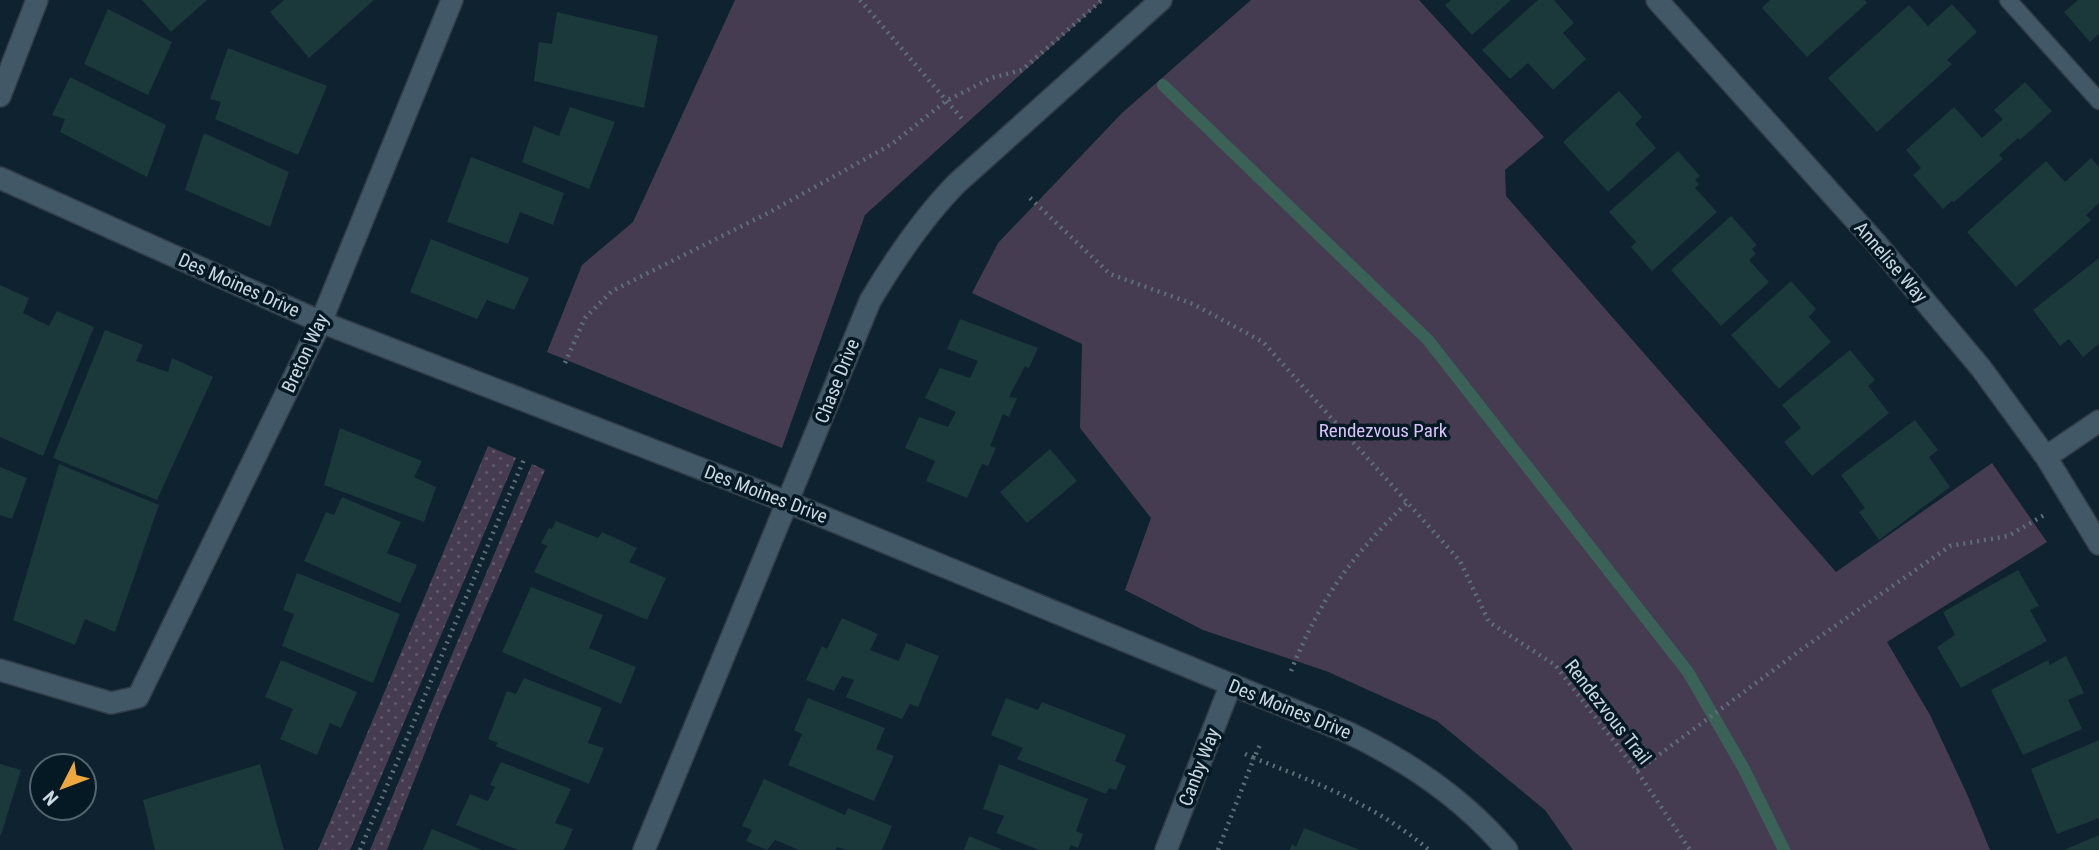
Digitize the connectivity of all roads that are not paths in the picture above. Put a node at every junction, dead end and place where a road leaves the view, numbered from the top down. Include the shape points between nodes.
1 (37, 0) edge
2 (452, 0) edge
3 (1161, 0) edge
4 (1657, 0) edge
5 (2008, 0) edge
6 (0, 96) edge
7 (2099, 101) edge
8 (0, 178) edge
9 (321, 322) junction
10 (2099, 421) edge
11 (2046, 457) junction
12 (787, 502) junction
13 (2099, 544) edge
14 (0, 670) edge
15 (1231, 684) junction
16 (644, 850) edge
17 (1166, 850) edge
18 (1507, 850) edge

1 - 6 street
2 - 9 street, Breton Way
3 - 12 street, Chase Drive via 956,184 896,257 870,301
4 - 11 street, Annelise Way via 1876,243 1981,368
5 - 7 lane
8 - 9 street, Des Moines Drive
9 - 12 street, Des Moines Drive
9 - 14 street, Breton Way via 138,697 111,703
10 - 11 street
11 - 13 street, Annelise Way
12 - 15 street, Des Moines Drive
12 - 16 street, Chase Drive
15 - 17 street, Canby Way
15 - 18 street, Des Moines Drive via 1383,748 1438,783

